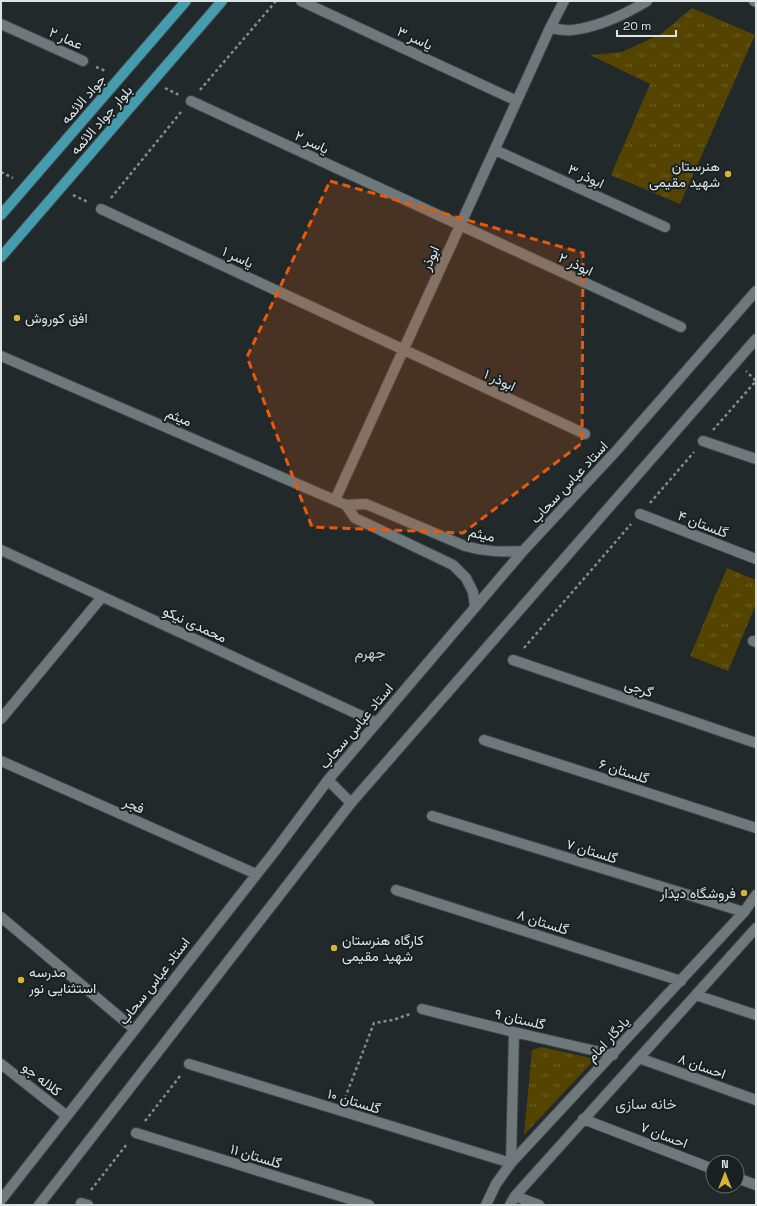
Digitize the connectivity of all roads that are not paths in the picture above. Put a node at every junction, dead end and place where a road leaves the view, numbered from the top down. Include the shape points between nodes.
1 (186, 1) edge
2 (222, 1) edge
3 (301, 1) edge
4 (564, 1) edge
5 (647, 1) edge
6 (1, 24) edge
7 (550, 28) junction
8 (83, 61) road end
9 (191, 100) road end
10 (517, 100) junction
11 (495, 150) junction
12 (101, 209) road end
13 (1, 215) edge
14 (460, 226) junction
15 (665, 227) dead end
16 (1, 257) edge
17 (756, 291) edge
18 (681, 327) dead end
19 (756, 339) edge
20 (404, 350) junction
21 (1, 356) edge
22 (585, 434) dead end
23 (704, 441) dead end
24 (756, 459) edge
25 (335, 500) junction
26 (346, 505) junction
27 (640, 514) dead end
28 (1, 550) edge
29 (523, 551) junction
30 (756, 559) edge
31 (102, 597) junction
32 (475, 607) junction
33 (513, 660) dead end
34 (1, 719) edge
35 (377, 723) junction
36 (484, 740) dead end
37 (756, 743) edge
38 (1, 761) edge
39 (328, 780) junction
40 (351, 803) junction
41 (432, 816) dead end
42 (756, 828) edge
43 (256, 874) junction
44 (396, 890) dead end
45 (756, 895) edge
46 (744, 912) junction
47 (1, 917) edge
48 (756, 928) edge
49 (681, 981) junction
50 (696, 995) junction
51 (422, 1009) road end
52 (756, 1015) edge
53 (134, 1028) junction
54 (514, 1032) junction
55 (613, 1055) junction
56 (639, 1058) junction
57 (1, 1064) edge
58 (189, 1064) dead end
59 (756, 1100) edge
60 (67, 1116) junction
61 (583, 1120) junction
62 (136, 1133) dead end
63 (511, 1163) junction
64 (705, 1166) edge
65 (745, 1181) edge
66 (756, 1185) edge
67 (1, 1200) edge
68 (513, 1200) edge
69 (39, 1205) edge
70 (369, 1205) edge
71 (486, 1205) edge
72 (539, 1205) edge

1 - 13 main road, جواد الائمه
2 - 16 main road, بلوار جواد الائمه
3 - 10 street, یاسر ۳
4 - 7 street, ابوذر
5 - 7 street via 598,24 570,30
6 - 8 street, عمار ۲
7 - 10 street, ابوذر
9 - 14 street, یاسر ۲
10 - 11 street, ابوذر
11 - 14 street, ابوذر
11 - 15 street, ابوذر ۳
12 - 20 street, یاسر ۱
14 - 18 street, ابوذر ۲
14 - 20 street, ابوذر
17 - 29 street, استاد عباس سحاب via 618,450
19 - 40 street
20 - 22 street, ابوذر ۱
20 - 25 street, ابوذر
21 - 25 street, میثم
23 - 24 street
25 - 26 street, میثم
26 - 29 street, میثم via 366,504 480,550
26 - 32 street, میثم via 355,518 453,565 466,578 473,592
27 - 30 street, گلستان ۴
28 - 31 street, محمدی نیکو
29 - 32 street, استاد عباس سحاب
31 - 34 street
31 - 35 street, محمدی نیکو
32 - 35 street, استاد عباس سحاب
33 - 37 street, گرجی
35 - 39 street, استاد عباس سحاب
36 - 42 street, گلستان ۶
38 - 43 street, فجر
39 - 40 street
39 - 43 street, استاد عباس سحاب
40 - 69 street
41 - 46 street, گلستان ۷
43 - 53 street, استاد عباس سحاب
44 - 49 street, گلستان ۸
45 - 46 street, یادگار امام
46 - 49 street, یادگار امام
47 - 53 street
48 - 50 street
49 - 55 street, یادگار امام
50 - 52 street
50 - 56 street
51 - 54 street, گلستان ۹
53 - 60 street, استاد عباس سحاب
54 - 55 street, گلستان ۹
54 - 63 street
55 - 63 street, یادگار امام
56 - 59 street, احسان ۸
56 - 61 street
57 - 60 street, کلاله جو
58 - 63 street, گلستان ۱۰
60 - 67 street, استاد عباس سحاب
61 - 64 street, احسان ۷
61 - 68 street
62 - 70 street, گلستان ۱۱
63 - 71 street, یادگار امام via 496,1184
65 - 66 street
68 - 72 street

